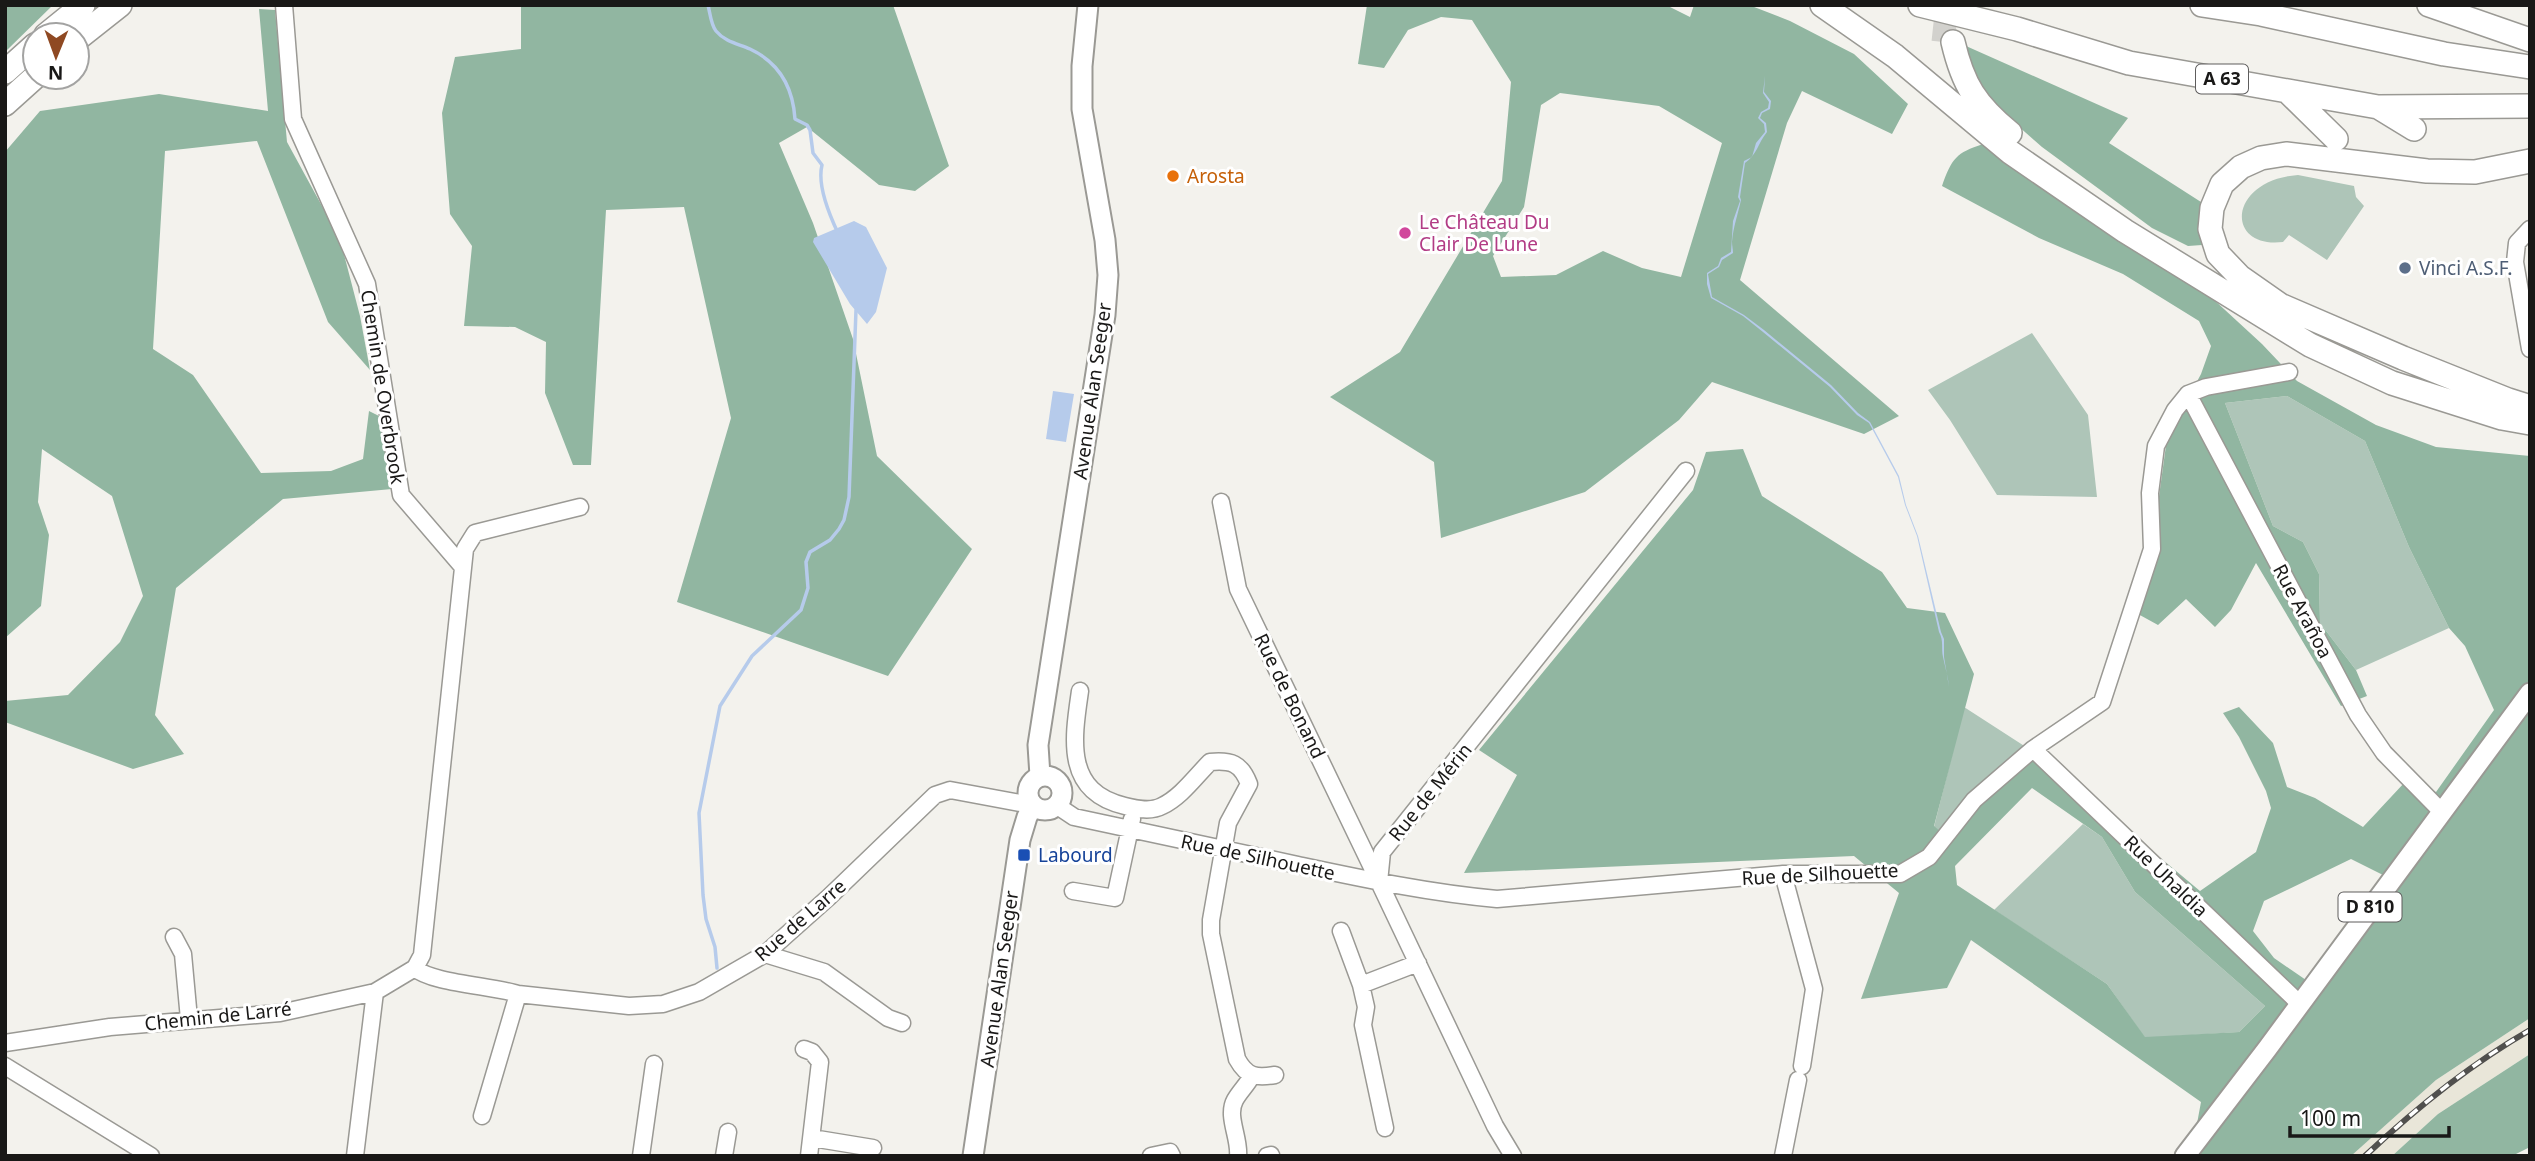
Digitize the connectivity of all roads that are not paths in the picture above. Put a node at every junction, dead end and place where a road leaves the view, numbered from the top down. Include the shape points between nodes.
1 (83, 5) edge
2 (120, 5) edge
3 (284, 5) edge
4 (1088, 5) edge
5 (1822, 5) edge
6 (1920, 5) edge
7 (2202, 5) edge
8 (2429, 5) edge
9 (63, 21) edge
10 (91, 28) edge
11 (2530, 40) edge
12 (21, 58) edge
13 (2530, 67) edge
14 (5, 72) edge
15 (21, 90) edge
16 (2287, 91) junction
17 (5, 104) edge
18 (2530, 106) edge
19 (2378, 107) junction
20 (2414, 129) dead end
21 (2336, 139) dead end
22 (2530, 161) edge
23 (2033, 167) junction
24 (2530, 229) edge
25 (2280, 305) junction
26 (2529, 348) edge
27 (2289, 372) dead end
28 (2188, 394) junction
29 (2530, 407) edge
30 (2502, 418) junction
31 (2530, 423) edge
32 (2530, 432) edge
33 (1686, 471) dead end
34 (1221, 502) dead end
35 (580, 507) dead end
36 (462, 566) junction
37 (1080, 691) dead end
38 (2530, 692) edge
39 (2033, 749) junction
40 (1040, 776) junction
41 (1031, 802) junction
42 (1056, 805) junction
43 (1133, 808) junction
44 (2441, 811) junction
45 (1131, 829) junction
46 (1225, 850) junction
47 (1783, 874) junction
48 (1379, 882) junction
49 (1073, 891) dead end
50 (1341, 931) dead end
51 (174, 937) dead end
52 (765, 954) junction
53 (1418, 963) junction
54 (415, 968) junction
55 (1361, 985) junction
56 (511, 991) junction
57 (375, 992) junction
58 (2299, 1003) junction
59 (189, 1019) junction
60 (902, 1023) dead end
61 (5, 1043) edge
62 (804, 1049) dead end
63 (654, 1064) dead end
64 (5, 1066) edge
65 (1275, 1075) dead end
66 (1251, 1077) junction
67 (482, 1116) dead end
68 (1385, 1128) dead end
69 (728, 1132) dead end
70 (811, 1138) junction
71 (873, 1148) dead end
72 (140, 1153) edge
73 (1171, 1154) edge
74 (355, 1156) edge
75 (641, 1156) edge
76 (724, 1156) edge
77 (809, 1156) edge
78 (973, 1156) edge
79 (1151, 1156) edge
80 (1238, 1156) edge
81 (1513, 1156) edge
82 (1783, 1156) edge
83 (2185, 1156) edge

1 - 9 highway
2 - 10 highway
3 - 36 street, Chemin de Overbrook via 293,119 368,284 401,495
4 - 40 main road, Avenue Alan Seeger via 1082,109 1108,275 1038,744
5 - 23 highway via 1895,56
6 - 16 highway, A 63 via 2129,63
7 - 13 highway
8 - 11 highway
12 - 14 highway
15 - 17 highway
16 - 19 highway, A 63
16 - 21 highway
18 - 19 highway, A 63
19 - 20 highway
22 - 25 highway via 2475,173 2286,155 2261,158 2241,167 2222,184 2210,229 2218,254 2240,277
23 - 25 highway via 1963,96 1950,70 1948,42 1971,94 2034,153 2162,243
23 - 30 highway via 2125,232 2311,345 2392,383
24 - 26 street via 2517,243 2515,262
25 - 29 highway
27 - 28 street
28 - 39 street, Rue de Silhouette via 2157,446 2150,494 2152,549 2102,702
28 - 44 street, Rue Arañoa via 2358,715 2384,753
30 - 31 highway
30 - 32 highway
33 - 48 street, Rue de Mérin via 1382,852
34 - 48 street, Rue de Bonand via 1238,589
35 - 36 street via 475,533
36 - 54 street via 422,956
37 - 43 street via 1073,736 1076,763 1089,786 1113,803
38 - 44 main road, D 810
39 - 47 street, Rue de Silhouette via 1974,800 1929,857 1900,874
39 - 58 street, Rue Uhaldia
40 - 41 main road via 1028,787
40 - 42 main road via 1051,777 1059,785 1061,796
41 - 42 main road via 1042,809
41 - 52 street, Rue de Larre via 950,790 935,795
41 - 78 main road, Avenue Alan Seeger via 1020,840
42 - 45 street, Rue de Silhouette via 1074,817
43 - 45 street
43 - 46 street via 1160,808 1210,762 1227,761 1244,771 1249,784 1228,823
44 - 58 main road, D 810
45 - 46 street, Rue de Silhouette
45 - 49 street via 1115,898
46 - 48 street, Rue de Silhouette
46 - 66 street via 1211,934 1237,1059
47 - 48 street, Rue de Silhouette via 1497,899
47 - 82 street via 1814,989
48 - 53 street
50 - 55 street
51 - 59 street via 183,954
52 - 56 street, Rue de Larre via 699,992 663,1004 629,1006
52 - 60 street via 824,972
53 - 55 street
53 - 81 street
54 - 56 street via 429,976
54 - 57 street, Chemin de Larré
55 - 68 street via 1366,1007 1363,1025
56 - 67 street
57 - 59 street, Chemin de Larré via 280,1013
57 - 74 street
58 - 83 main road, D 810
59 - 61 street, Chemin de Larré
62 - 70 street via 820,1062
63 - 75 street
64 - 72 street
65 - 66 street
66 - 80 street via 1232,1110
69 - 76 street
70 - 71 street
70 - 77 street
73 - 79 street

